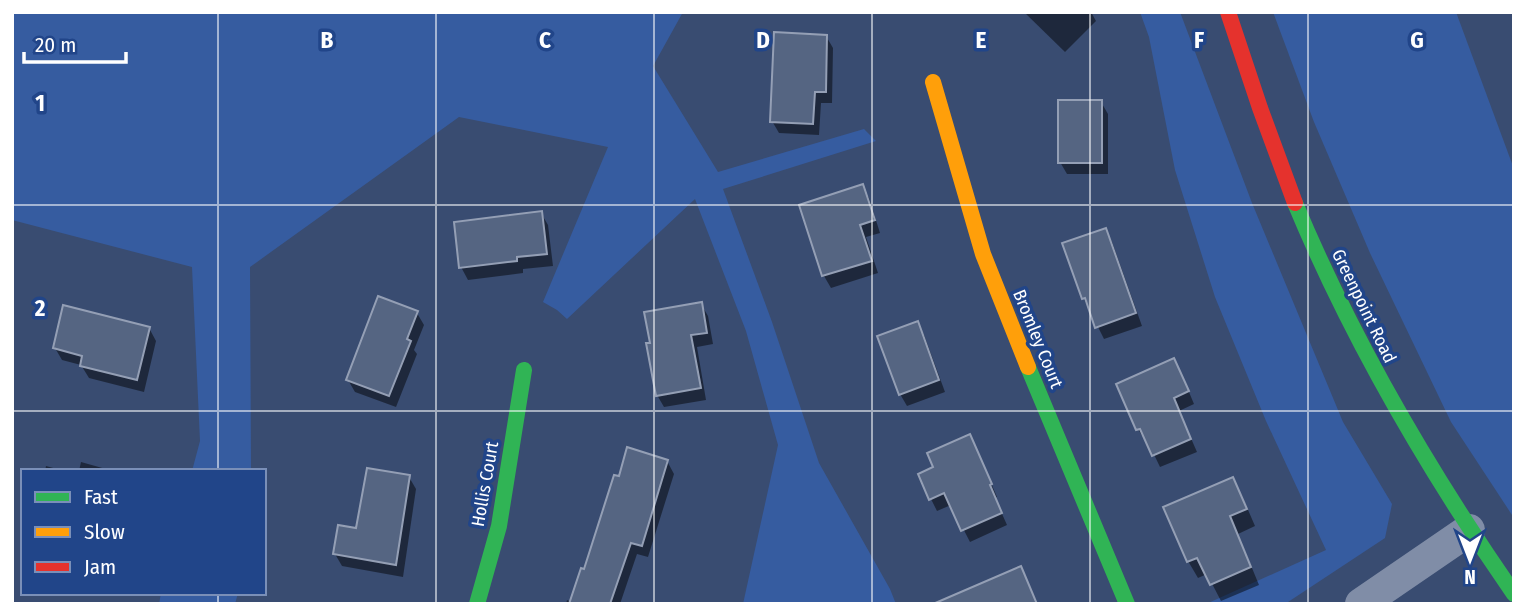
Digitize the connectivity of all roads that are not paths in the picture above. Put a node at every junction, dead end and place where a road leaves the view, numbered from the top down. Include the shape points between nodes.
1 (1228, 12) edge
2 (933, 82) dead end
3 (524, 370) dead end
4 (1469, 530) junction
5 (1514, 594) edge
6 (477, 604) edge
7 (1127, 604) edge
8 (1361, 604) edge

1 - 4 street, Greenpoint Road via 1321,265 1373,370
2 - 7 street, Bromley Court via 983,254
3 - 6 street, Hollis Court via 499,526
4 - 5 street, Greenpoint Road
4 - 8 street

